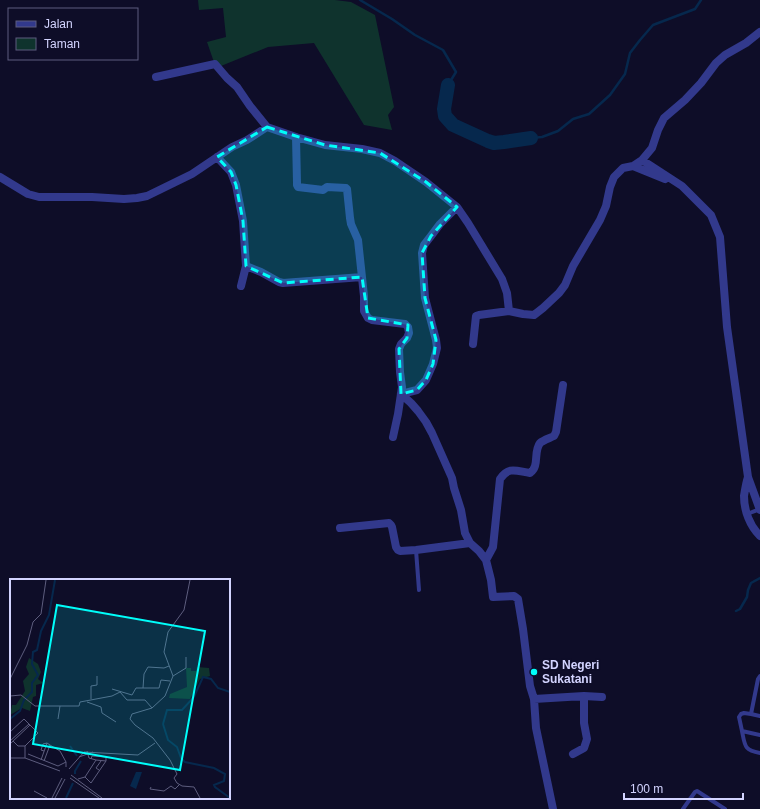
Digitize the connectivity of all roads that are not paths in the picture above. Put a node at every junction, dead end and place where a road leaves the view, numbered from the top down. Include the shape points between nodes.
1 (760, 32) edge
2 (156, 77) dead end
3 (267, 127) junction
4 (296, 137) junction
5 (218, 157) junction
6 (642, 160) junction
7 (633, 166) junction
8 (0, 177) edge
9 (682, 186) junction
10 (457, 207) junction
11 (246, 266) junction
12 (362, 277) junction
13 (241, 286) dead end
14 (509, 311) junction
15 (473, 344) dead end
16 (563, 385) dead end
17 (401, 394) junction
18 (393, 437) dead end
19 (748, 477) junction
20 (760, 509) edge
21 (747, 514) junction
22 (340, 528) dead end
23 (757, 528) edge
24 (760, 536) edge
25 (470, 543) junction
26 (416, 550) junction
27 (486, 560) junction
28 (419, 590) dead end
29 (760, 676) edge
30 (584, 696) junction
31 (602, 697) dead end
32 (534, 700) junction
33 (752, 714) junction
34 (760, 716) edge
35 (742, 731) junction
36 (760, 735) edge
37 (760, 753) edge
38 (573, 754) dead end
39 (553, 809) edge
40 (683, 809) edge
41 (725, 809) edge

1 - 6 street via 720,59 685,100 664,118 652,148
2 - 3 street via 215,64 237,87
3 - 4 street
3 - 5 street
4 - 10 street via 380,153 426,182
4 - 12 street via 298,187 348,189 350,218 358,240
5 - 8 street via 192,174 148,196 137,198 39,197 28,194
5 - 11 street via 236,185 244,221
6 - 7 street
6 - 9 street
7 - 9 street
7 - 14 street via 623,168 614,177 600,220 573,266 565,286 534,315
9 - 19 street via 711,215 720,237 727,327
10 - 14 street via 502,279
10 - 17 street via 424,245 422,253 425,298 437,348 433,364 426,380 417,390
11 - 12 street via 283,283
11 - 13 street
12 - 17 street via 364,311 368,318 405,324 408,328 408,338 399,349
14 - 15 street via 476,316
16 - 27 street via 556,432 538,447 533,471 530,473 510,470 500,479 493,547
17 - 18 street
17 - 25 street via 418,411 432,433 452,478 465,533
19 - 20 street
19 - 21 street via 744,496
20 - 21 lane
21 - 23 street
22 - 26 street via 389,523 398,550
23 - 24 street
25 - 26 street
25 - 27 street
26 - 28 lane
27 - 32 street via 493,597 514,596 518,599
29 - 33 lane
30 - 31 street
30 - 32 street
30 - 38 street via 587,739 584,748
32 - 39 street via 536,728
33 - 34 lane
33 - 35 lane via 744,713 739,717
35 - 36 lane
35 - 37 lane via 747,748
40 - 41 lane via 697,791

